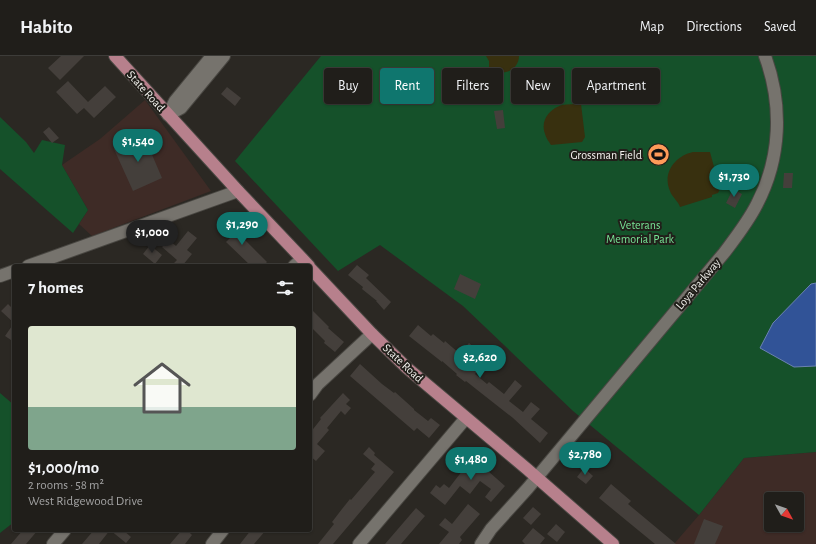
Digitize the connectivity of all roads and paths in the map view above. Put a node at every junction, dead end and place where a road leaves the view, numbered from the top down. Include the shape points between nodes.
1 (115, 56) edge
2 (212, 56) edge
3 (224, 56) edge
4 (766, 56) edge
5 (168, 115) junction
6 (238, 191) junction
7 (34, 264) edge
8 (302, 264) edge
9 (12, 272) edge
10 (312, 274) edge
11 (0, 276) edge
12 (372, 334) junction
13 (312, 392) edge
14 (466, 418) junction
15 (536, 477) junction
16 (63, 532) edge
17 (222, 532) edge
18 (53, 544) edge
19 (212, 544) edge
20 (359, 544) edge
21 (481, 544) edge
22 (613, 544) edge

1 - 5 main road, State Road
2 - 5 street via 175,101
3 - 5 street via 181,108
4 - 15 street, Loya Parkway via 775,88 778,122 771,165 757,204 724,253
5 - 6 main road, State Road
6 - 7 street
6 - 8 main road, State Road
9 - 11 street
10 - 12 main road, State Road
12 - 13 street
12 - 14 main road, State Road via 407,368
14 - 15 main road, State Road
14 - 20 street
15 - 21 street, Loya Parkway
15 - 22 main road, State Road
16 - 18 street
17 - 19 street

